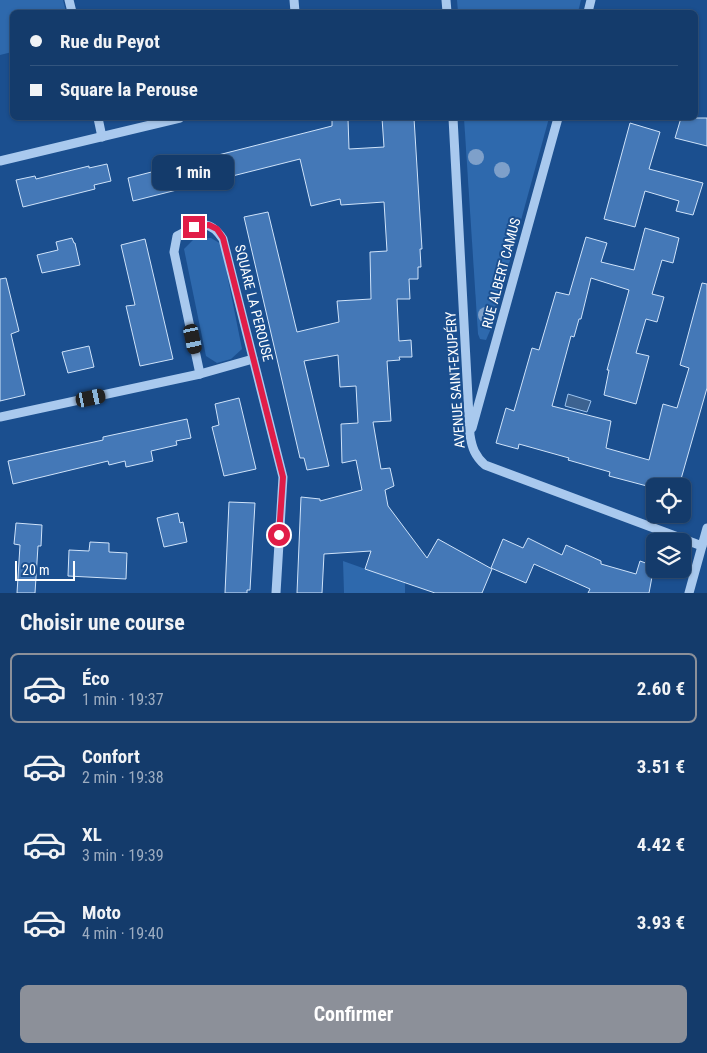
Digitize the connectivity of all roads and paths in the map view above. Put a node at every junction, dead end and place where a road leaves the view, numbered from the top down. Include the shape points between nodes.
1 (98, 120) edge
2 (172, 120) edge
3 (453, 120) edge
4 (557, 120) edge
5 (102, 137) junction
6 (0, 162) edge
7 (253, 359) junction
8 (200, 374) junction
9 (0, 417) edge
10 (470, 435) junction
11 (707, 528) edge
12 (702, 546) junction
13 (276, 593) edge
14 (689, 593) edge

1 - 5 street
2 - 5 street
3 - 10 street, AVENUE SAINT-EXUPÉRY
4 - 10 street, RUE ALBERT CAMUS
5 - 6 street
7 - 8 street
7 - 8 street, SQUARE LA PEROUSE via 223,238 217,229 209,225 194,227 177,236 174,252
7 - 13 street, SQUARE LA PEROUSE via 283,477
8 - 9 street
10 - 12 street, AVENUE SAINT-EXUPÉRY via 477,458 485,465
11 - 12 street
12 - 14 street

